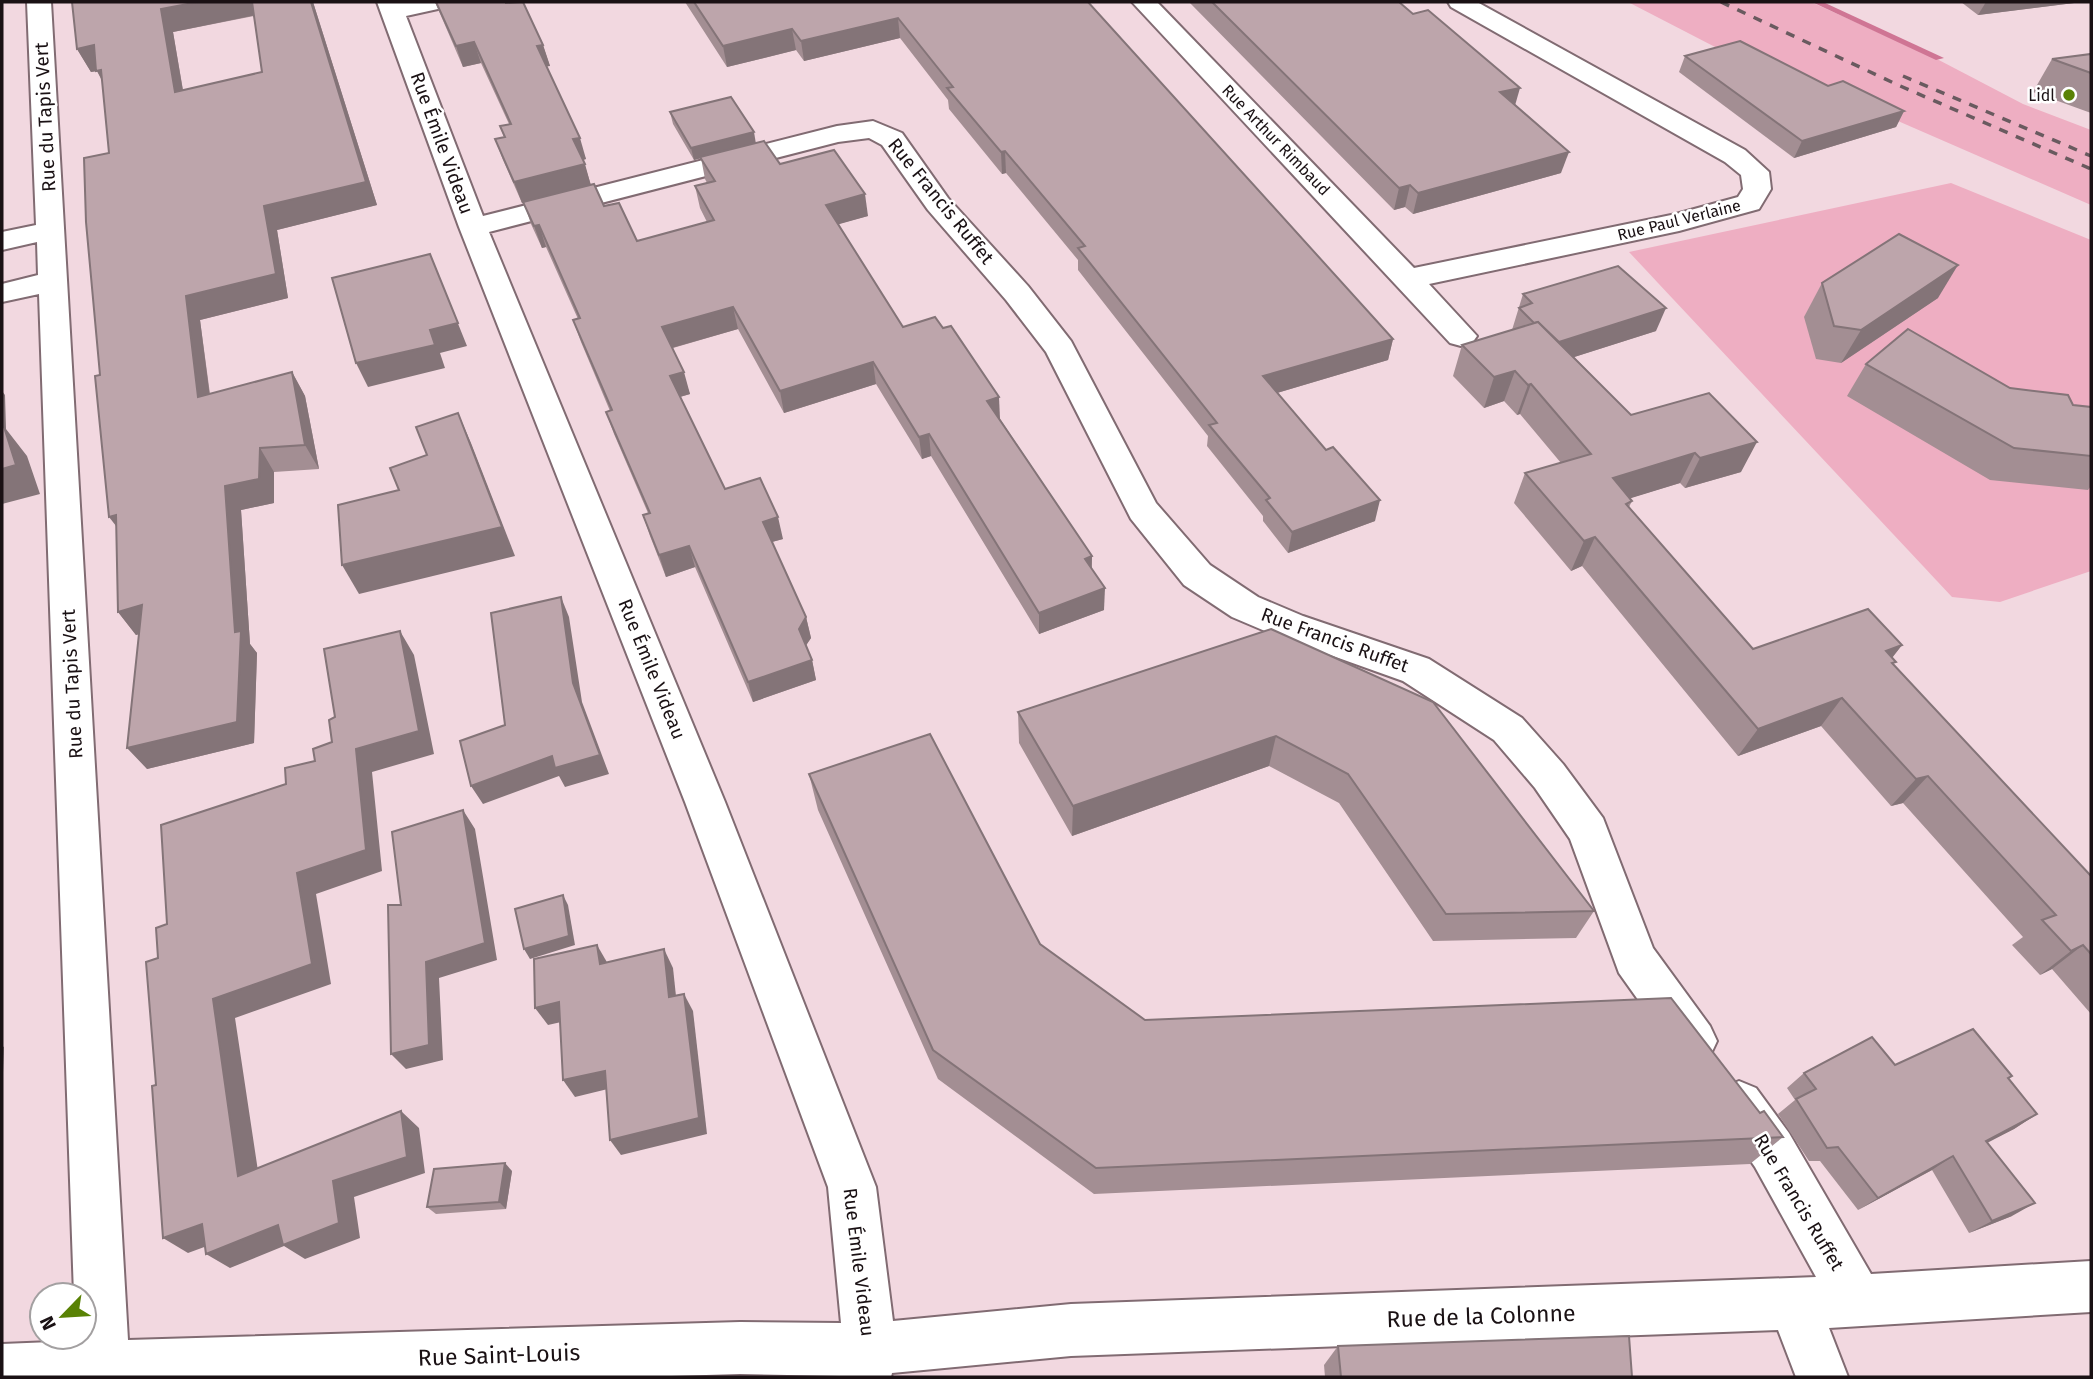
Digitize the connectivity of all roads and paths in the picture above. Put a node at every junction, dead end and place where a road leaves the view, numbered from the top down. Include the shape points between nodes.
1 (39, 2) edge
2 (438, 2) edge
3 (1144, 2) edge
4 (1460, 2) edge
5 (391, 6) edge
6 (473, 227) junction
7 (51, 230) junction
8 (2, 241) edge
9 (1408, 279) junction
10 (54, 281) junction
11 (2, 293) edge
12 (1461, 336) dead end
13 (2091, 1287) edge
14 (1857, 1300) junction
15 (1794, 1304) junction
16 (868, 1363) edge
17 (103, 1366) junction
18 (2, 1370) edge
19 (1822, 1377) edge

1 - 7 street, Rue du Tapis Vert
2 - 5 street
3 - 9 street, Rue Arthur Rimbaud
4 - 9 street, Rue Paul Verlaine via 1735,156 1755,172 1757,189 1749,202 1679,222
5 - 6 street, Rue Émile Videau
6 - 14 street, Rue Francis Ruffet via 848,132 873,129 892,139 938,204 1060,348 1143,510 1197,575 1256,611 1416,670 1508,729 1534,758 1588,831 1635,959 1772,1150
6 - 16 street, Rue Émile Videau via 705,802 852,1187
7 - 8 street
7 - 10 street, Rue du Tapis Vert
9 - 12 street, Rue Arthur Rimbaud
10 - 11 street
10 - 17 street, Rue du Tapis Vert
13 - 14 street, Rue de la Colonne
14 - 15 street, Rue de la Colonne
15 - 16 street, Rue de la Colonne via 1071,1330
15 - 19 street
16 - 17 street, Rue Saint-Louis via 740,1348
17 - 18 street, Rue Saint-Louis

